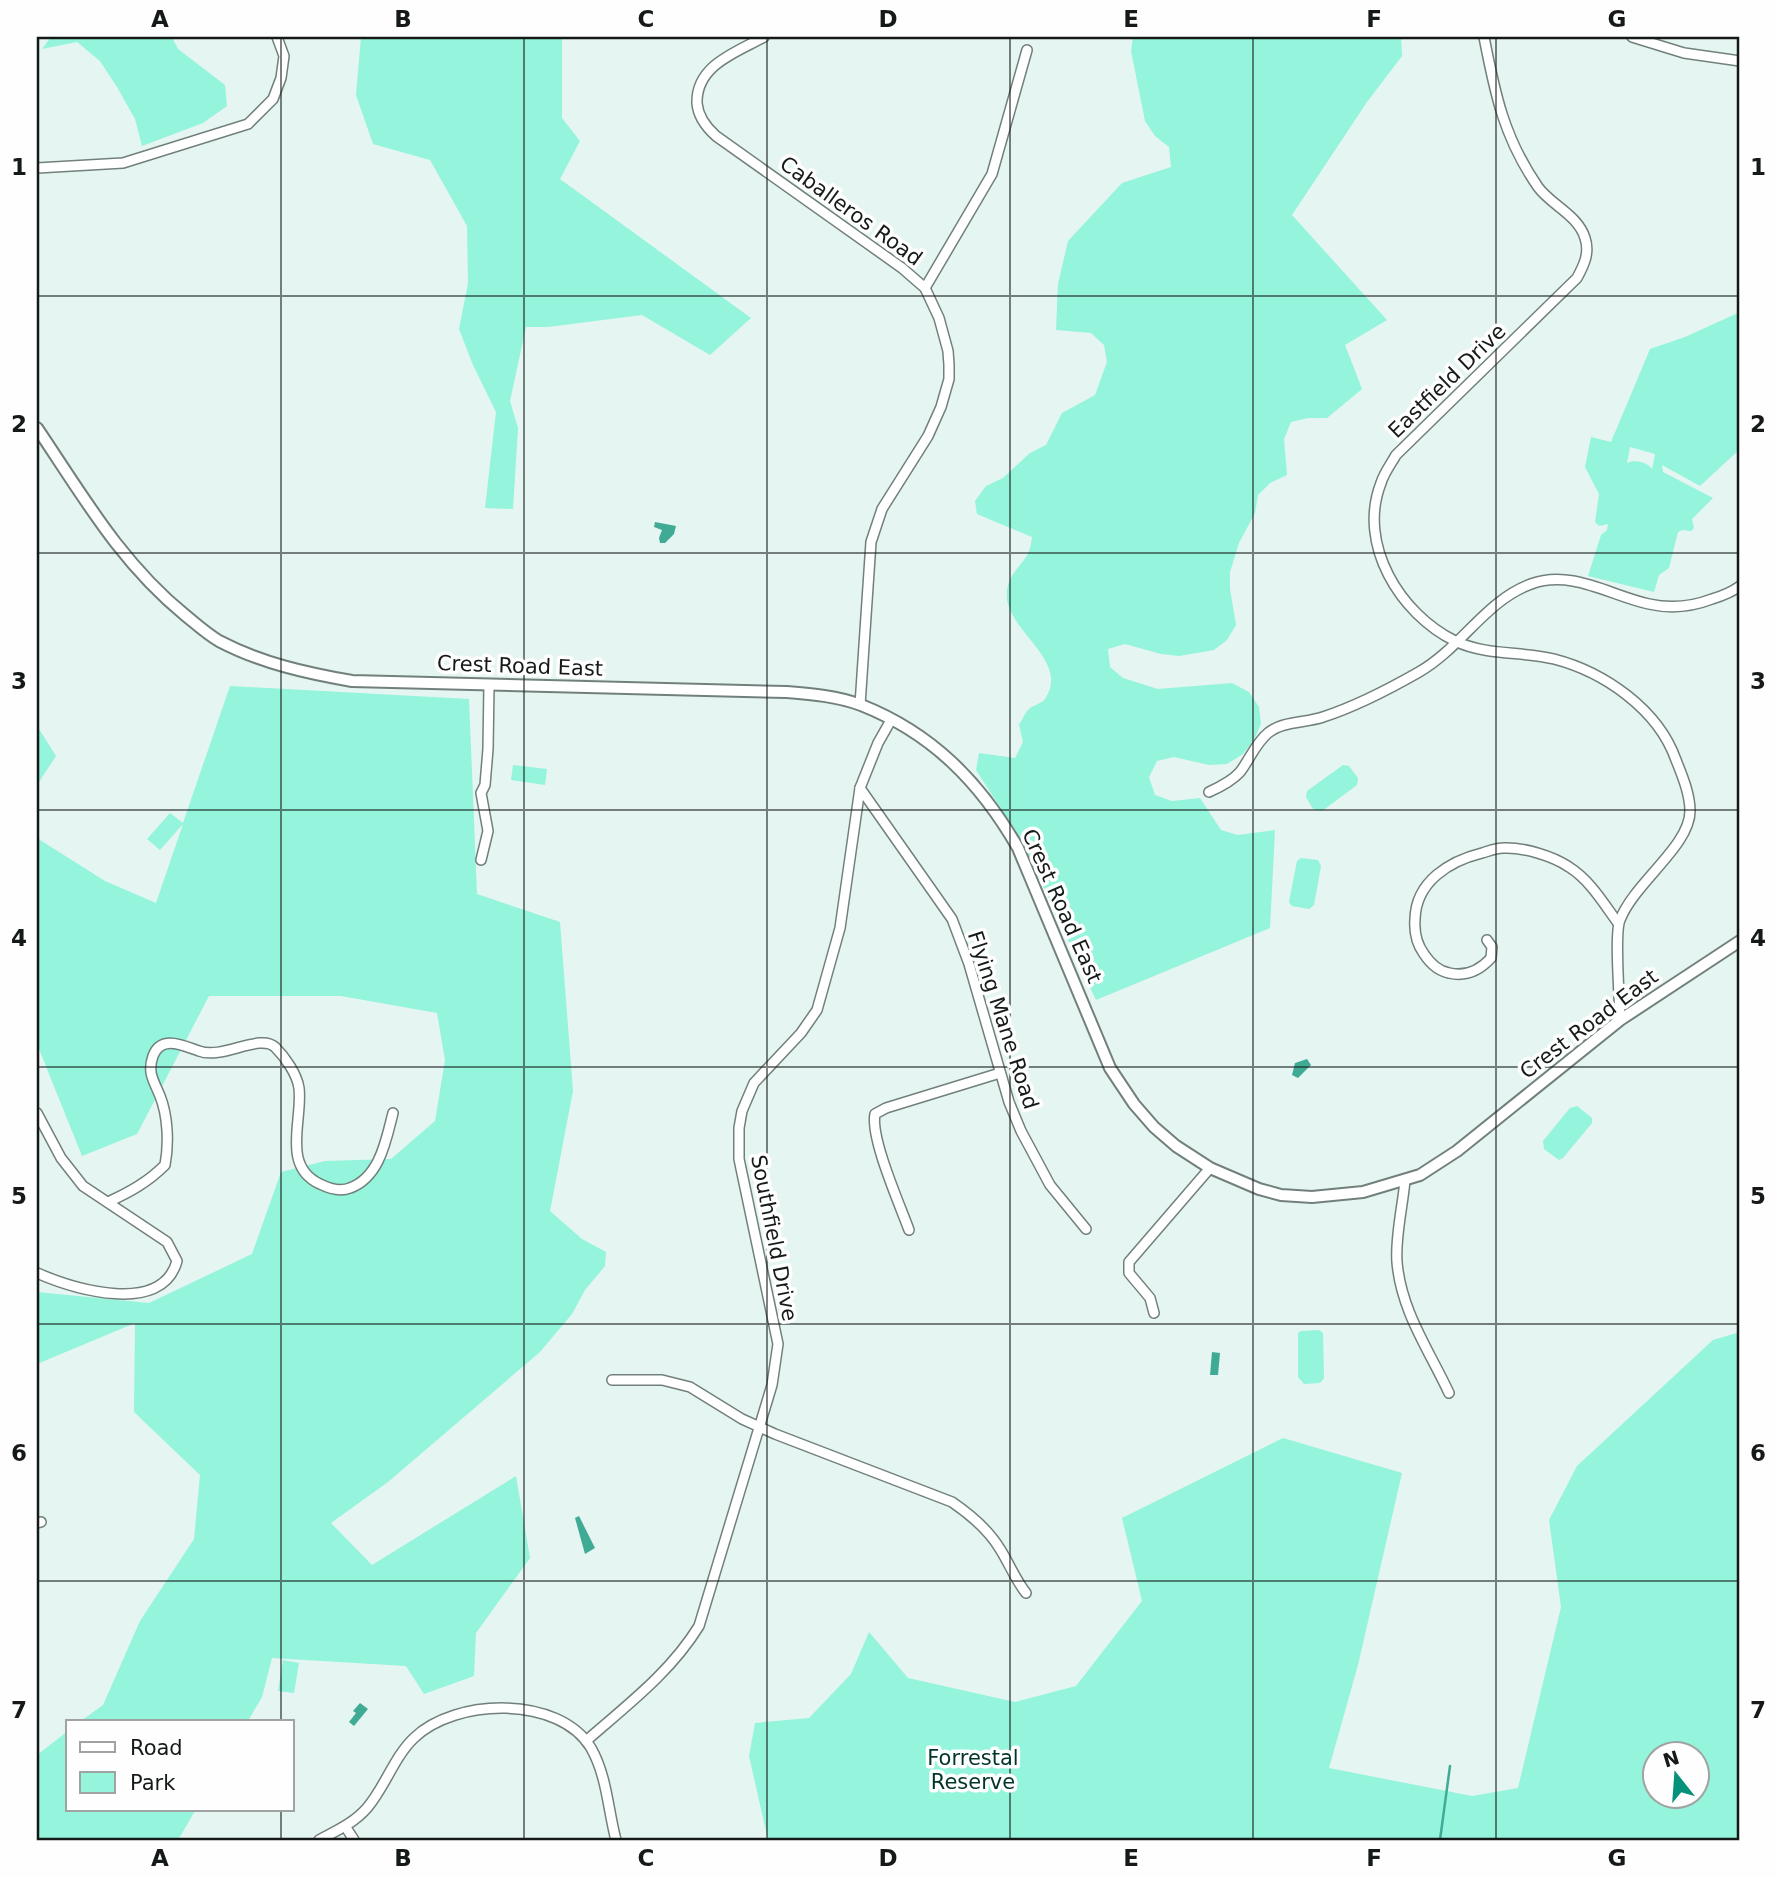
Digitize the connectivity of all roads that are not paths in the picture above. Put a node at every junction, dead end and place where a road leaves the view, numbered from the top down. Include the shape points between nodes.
1 (277, 37) edge
2 (764, 37) edge
3 (1632, 37) edge
4 (1487, 39) edge
5 (1027, 51) dead end
6 (1740, 61) edge
7 (37, 168) edge
8 (925, 288) junction
9 (37, 428) edge
10 (1740, 586) edge
11 (1456, 641) junction
12 (489, 685) junction
13 (860, 705) junction
14 (891, 720) junction
15 (860, 788) junction
16 (1209, 792) dead end
17 (481, 860) dead end
18 (1618, 923) junction
19 (1487, 940) dead end
20 (1740, 941) edge
21 (1620, 1020) junction
22 (1000, 1073) junction
23 (37, 1113) edge
24 (393, 1113) dead end
25 (1209, 1168) junction
26 (1405, 1180) junction
27 (108, 1202) junction
28 (1086, 1229) dead end
29 (909, 1230) dead end
30 (37, 1273) edge
31 (1153, 1313) dead end
32 (612, 1380) dead end
33 (1449, 1394) dead end
34 (760, 1427) junction
35 (1026, 1592) dead end
36 (586, 1741) junction
37 (345, 1826) junction
38 (318, 1840) edge
39 (354, 1840) edge
40 (616, 1840) edge

1 - 7 street via 284,56 281,78 273,99 248,124 123,163
2 - 8 street, Caballeros Road via 704,76 697,98 702,120 716,136
3 - 6 street via 1684,53
4 - 11 street, Eastfield Drive via 1495,95 1521,160 1541,190 1577,224 1587,247 1577,278 1396,455 1380,483 1375,509 1377,542 1390,580 1434,628
5 - 8 street via 992,174
8 - 13 street, Caballeros Road via 948,351 949,379 936,422 875,524
9 - 12 street, Crest Road East via 91,511 144,578 220,641 303,673 352,681
10 - 11 street via 1702,603 1667,607 1568,580 1550,580 1497,603
11 - 16 street via 1421,671 1326,716 1270,731 1240,772
11 - 18 street, Eastfield Drive via 1483,651 1553,659 1587,671 1638,705 1676,757 1689,799 1686,831 1629,901
12 - 13 street, Crest Road East via 786,692
12 - 17 street via 488,749 481,793 488,831
13 - 14 street, Crest Road East
14 - 15 street, Southfield Drive
14 - 25 street, Crest Road East via 937,748 978,787 1000,816 1044,906 1110,1068 1154,1127
15 - 22 street, Flying Mane Road via 952,919
15 - 34 street, Southfield Drive via 840,928 817,1010 754,1083 739,1128 739,1159 778,1344
18 - 19 street via 1570,867 1542,854 1503,848 1462,858 1436,874 1415,912 1419,947 1430,964 1447,973 1468,974 1482,968 1491,958
18 - 21 street
20 - 21 street, Crest Road East
21 - 26 street, Crest Road East via 1457,1151
22 - 28 street, Flying Mane Road via 1035,1158 1050,1185
22 - 29 street via 875,1114 884,1159
23 - 27 street via 61,1158 83,1186
24 - 27 street via 383,1153 372,1171 359,1185 344,1190 328,1188 313,1181 301,1167 295,1137 299,1086 273,1045 251,1044 212,1055 165,1044 154,1052 151,1063 166,1126 165,1164 134,1190
25 - 26 street, Crest Road East via 1259,1189 1312,1197 1363,1192
25 - 31 street via 1129,1262 1129,1273 1150,1298
26 - 33 street via 1396,1258 1400,1284 1422,1342
27 - 30 street via 167,1242 177,1261 174,1274 158,1289 111,1294 68,1286
32 - 34 street via 676,1382
34 - 35 street via 952,1502 985,1529
34 - 36 street, Southfield Drive via 699,1626 670,1666
36 - 37 street via 556,1717 541,1713 509,1709 453,1714 429,1725 412,1740 368,1807
36 - 40 street via 601,1771
37 - 38 street
37 - 39 street

